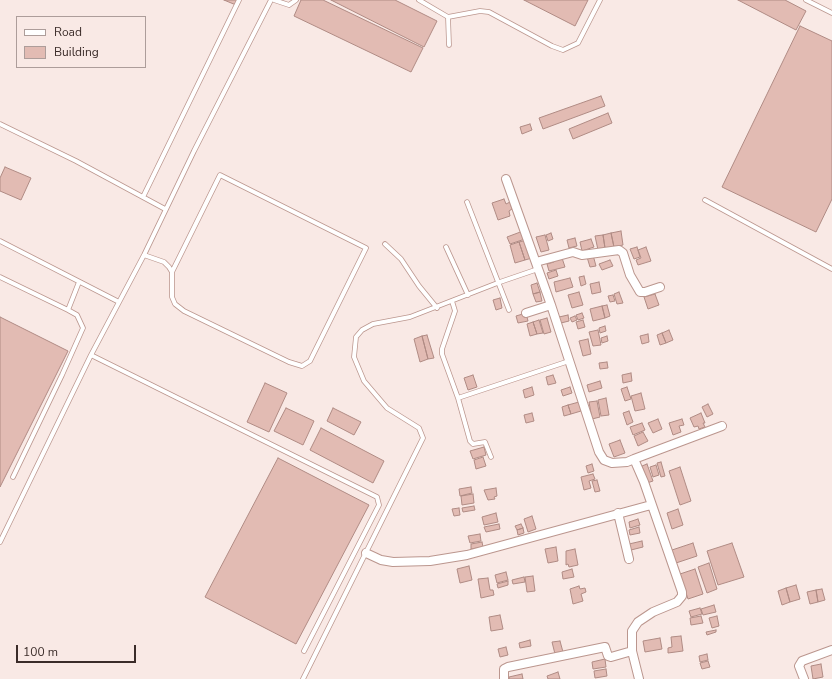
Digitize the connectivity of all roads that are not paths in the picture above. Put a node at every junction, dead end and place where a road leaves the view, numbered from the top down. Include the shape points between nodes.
1 (239, 0) edge
2 (272, 0) edge
3 (296, 0) edge
4 (419, 0) edge
5 (600, 0) edge
6 (806, 0) edge
7 (832, 13) edge
8 (448, 17) junction
9 (449, 45) dead end
10 (0, 124) edge
11 (506, 179) dead end
12 (143, 197) junction
13 (705, 200) dead end
14 (467, 202) dead end
15 (165, 209) junction
16 (0, 241) edge
17 (385, 244) dead end
18 (446, 247) dead end
19 (144, 255) junction
20 (538, 266) junction
21 (832, 269) edge
22 (172, 272) junction
23 (0, 277) edge
24 (79, 282) junction
25 (500, 282) junction
26 (660, 287) dead end
27 (468, 295) junction
28 (452, 301) junction
29 (119, 302) junction
30 (551, 305) junction
31 (437, 308) junction
32 (68, 310) junction
33 (510, 310) dead end
34 (526, 313) dead end
35 (91, 355) junction
36 (570, 361) junction
37 (458, 398) junction
38 (722, 426) dead end
39 (491, 457) dead end
40 (634, 460) junction
41 (13, 477) dead end
42 (651, 505) junction
43 (618, 513) junction
44 (0, 542) edge
45 (366, 553) junction
46 (629, 559) dead end
47 (832, 650) edge
48 (304, 651) dead end
49 (632, 651) junction
50 (303, 679) edge
51 (504, 679) edge
52 (639, 679) edge
53 (804, 679) edge

1 - 12 lane
2 - 3 lane via 289,5
2 - 15 lane
4 - 8 lane
5 - 8 lane via 578,43 563,50 489,12 480,11
6 - 7 lane
8 - 9 lane
10 - 12 lane
11 - 20 street
12 - 15 lane
13 - 21 lane
14 - 25 lane
15 - 19 lane
16 - 24 lane
17 - 31 lane via 401,259
18 - 27 lane
19 - 22 lane via 164,262
19 - 29 lane
20 - 25 lane
20 - 26 street via 572,252 582,255 621,251 640,292
20 - 30 street
22 - 22 lane via 172,297 175,304 184,311 302,366 310,361 366,248 220,175
23 - 32 lane
24 - 29 lane
24 - 32 lane
25 - 27 lane
25 - 33 lane
27 - 28 lane
28 - 31 lane
28 - 37 lane via 456,311 441,352
29 - 35 lane
30 - 34 street
30 - 36 street
31 - 45 lane via 410,318 373,324 362,330 355,342 354,357 364,381 387,408 418,428 423,438
32 - 41 lane via 77,315 83,328
35 - 44 lane
35 - 48 lane via 377,497 379,505
36 - 37 lane
36 - 40 street via 604,460 612,463
37 - 39 lane via 470,442 486,442
38 - 40 street
40 - 42 street
42 - 43 street
42 - 49 street via 682,596 677,602 653,612 638,622 632,631
43 - 45 street via 467,555 430,561 393,562
43 - 46 street
45 - 50 lane
47 - 53 street via 802,660 799,666
49 - 51 street via 611,657 608,656 605,646 508,667 504,669
49 - 52 street

